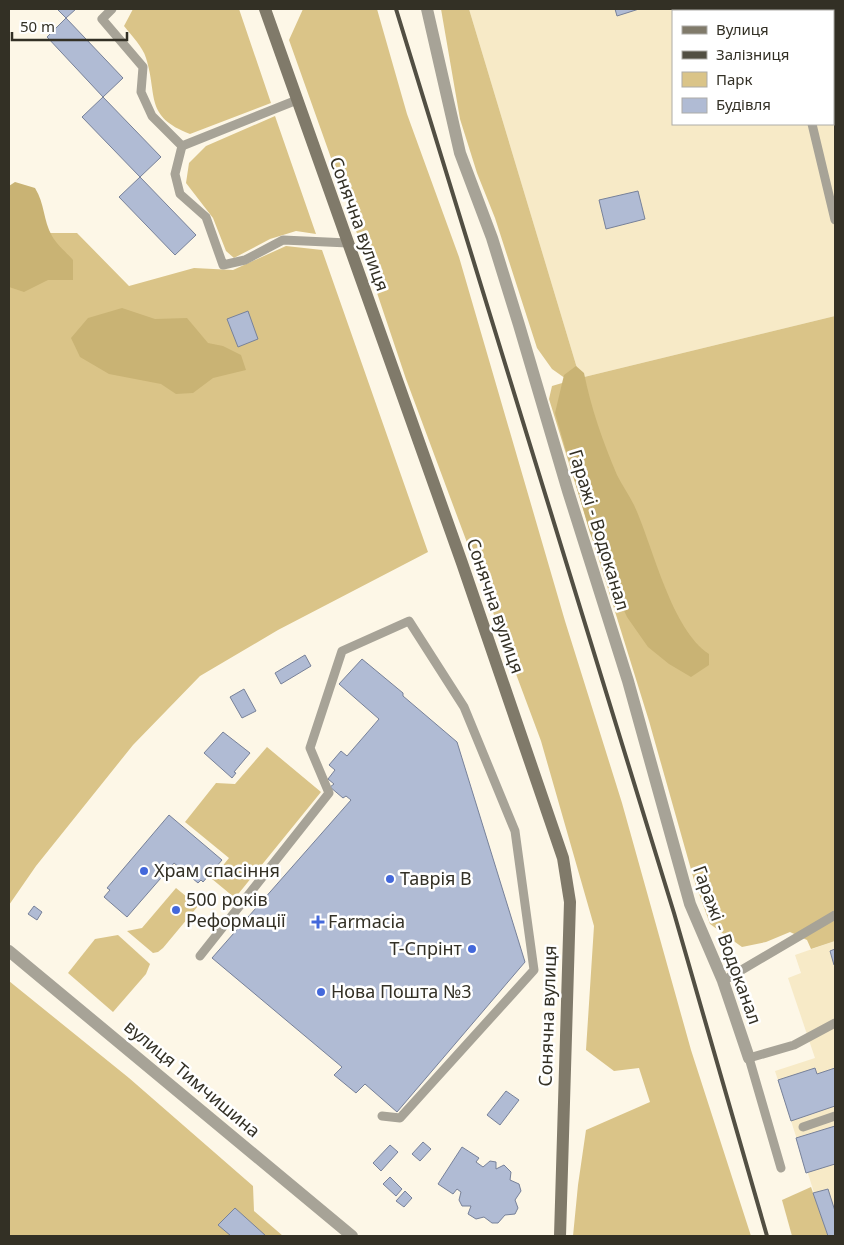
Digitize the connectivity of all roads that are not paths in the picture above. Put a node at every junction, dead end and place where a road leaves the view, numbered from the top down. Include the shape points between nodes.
1 (112, 9) edge
2 (265, 9) edge
3 (427, 9) edge
4 (296, 100) junction
5 (812, 125) edge
6 (182, 146) junction
7 (835, 220) edge
8 (348, 243) junction
9 (835, 915) edge
10 (9, 951) edge
11 (200, 956) dead end
12 (723, 981) junction
13 (835, 1023) edge
14 (749, 1058) junction
15 (382, 1116) dead end
16 (835, 1116) edge
17 (803, 1126) dead end
18 (781, 1168) dead end
19 (352, 1236) edge
20 (560, 1236) edge

1 - 6 lane via 102,18 143,67 141,92 152,116
2 - 4 street, Сонячна вулиця
3 - 12 street, Гаражі - Водоканал via 460,153 517,316 628,681 690,904
4 - 6 lane
4 - 8 street, Сонячна вулиця
5 - 7 lane
6 - 8 lane via 175,174 180,194 206,218 223,265 245,260 284,240
8 - 20 street, Сонячна вулиця via 563,858 570,902
9 - 12 lane
10 - 19 street, вулиця Тимчишина
11 - 15 lane via 329,793 310,748 342,651 409,620 464,707 515,831 534,970 400,1118
12 - 14 street, Гаражі - Водоканал
13 - 14 lane via 794,1046
14 - 18 lane
16 - 17 lane

